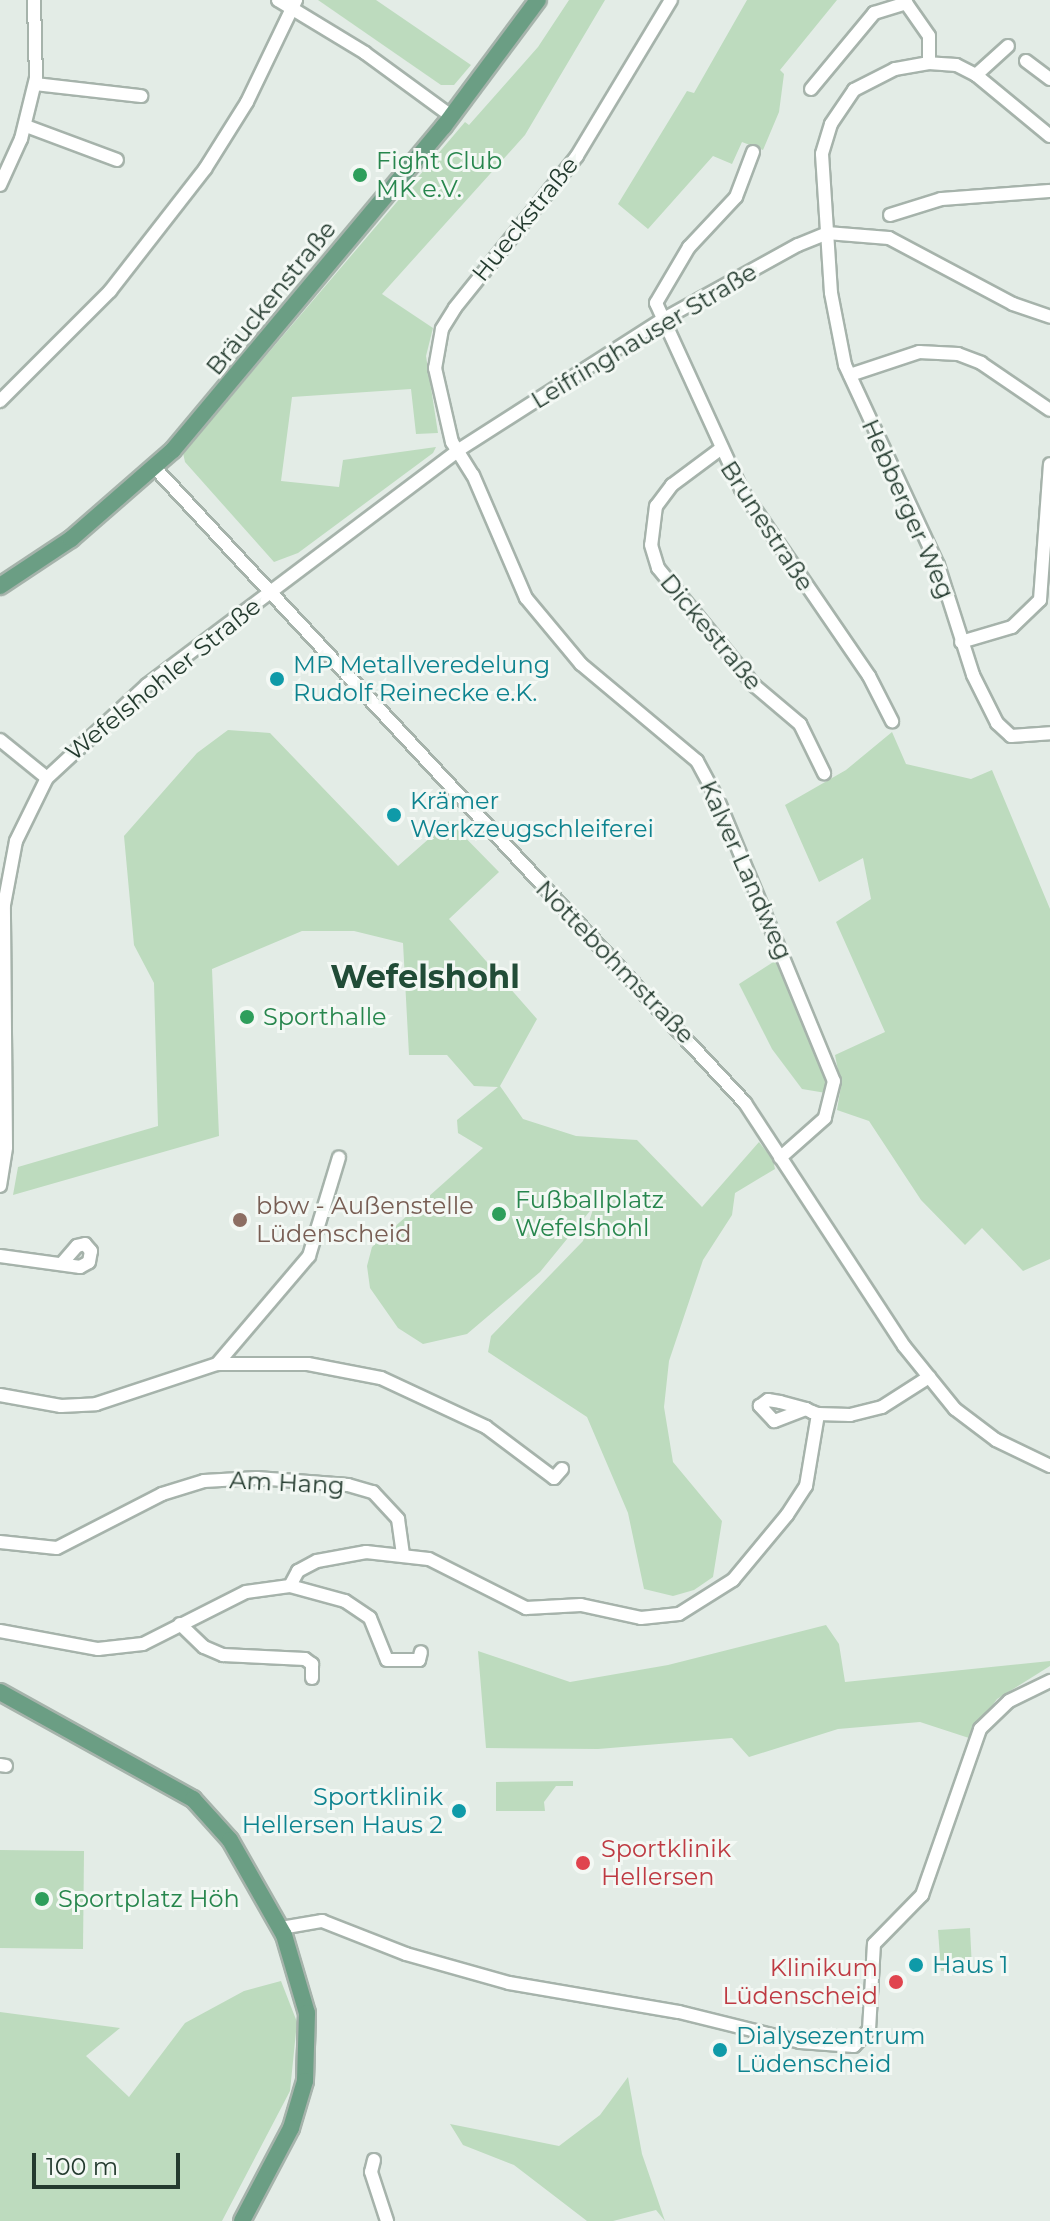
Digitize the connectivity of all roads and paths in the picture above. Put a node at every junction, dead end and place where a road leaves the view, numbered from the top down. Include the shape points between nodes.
1 (34, 0) edge
2 (278, 0) edge
3 (538, 0) edge
4 (671, 0) edge
5 (908, 1) edge
6 (294, 4) edge
7 (885, 6) edge
8 (1008, 46) dead end
9 (1026, 61) dead end
10 (929, 63) junction
11 (976, 75) junction
12 (1050, 79) edge
13 (35, 84) junction
14 (811, 89) dead end
15 (141, 96) dead end
16 (451, 116) junction
17 (26, 126) junction
18 (1050, 136) edge
19 (753, 152) dead end
20 (117, 160) dead end
21 (0, 185) edge
22 (1050, 191) edge
23 (890, 215) dead end
24 (827, 233) junction
25 (1050, 317) edge
26 (662, 320) junction
27 (850, 375) junction
28 (0, 401) edge
29 (1050, 410) edge
30 (719, 450) junction
31 (457, 451) junction
32 (1050, 464) edge
33 (155, 468) junction
34 (0, 586) edge
35 (270, 591) junction
36 (961, 642) junction
37 (892, 721) dead end
38 (1050, 733) edge
39 (0, 740) edge
40 (824, 773) dead end
41 (47, 778) junction
42 (339, 1157) dead end
43 (780, 1158) junction
44 (0, 1186) edge
45 (0, 1256) edge
46 (63, 1262) dead end
47 (217, 1364) junction
48 (929, 1377) junction
49 (0, 1395) edge
50 (1050, 1466) edge
51 (562, 1469) dead end
52 (0, 1542) edge
53 (403, 1553) junction
54 (290, 1586) junction
55 (180, 1624) junction
56 (0, 1631) edge
57 (421, 1652) dead end
58 (312, 1678) dead end
59 (1050, 1681) edge
60 (0, 1692) edge
61 (281, 1928) junction
62 (374, 2160) dead end
63 (242, 2221) edge
64 (387, 2221) edge

1 - 13 street
2 - 6 street
3 - 16 main road, Bräuckenstraße
4 - 31 street, Hueckstraße via 577,156 442,329 435,368
5 - 7 street
5 - 10 street via 929,36
6 - 16 street
6 - 28 street via 247,102 205,169 110,291
7 - 14 street
8 - 11 street
9 - 12 street
10 - 11 street via 956,65
10 - 24 street, Hebberger Weg via 875,78 854,90 840,107 822,154
11 - 18 street
13 - 15 street
13 - 17 street
16 - 33 main road, Bräuckenstraße via 228,389
17 - 20 street
17 - 21 street
19 - 26 street via 736,197 689,247 663,286 656,303
22 - 23 street via 941,199
24 - 25 street via 889,238 1013,304
24 - 26 street, Leifringhauser Straße
24 - 27 street, Hebberger Weg via 834,321
26 - 30 street, Brunestraße
26 - 31 street, Leifringhauser Straße
27 - 29 street via 919,352 958,354 981,363
27 - 36 street, Hebberger Weg via 938,565
30 - 37 street, Brunestraße via 869,676
30 - 40 street, Dickestraße via 687,472 656,506 651,545 658,568 755,686 800,724
31 - 35 street, Leifringhauser Straße
31 - 43 street, Kalver Landweg via 473,475 526,598 553,634 697,761 718,800 834,1081 825,1118
32 - 36 street via 1040,600 1012,627
33 - 34 main road, Bräuckenstraße via 71,539
33 - 35 street, Nottebohmstraße
35 - 41 street, Wefelshohler Straße via 103,722
35 - 43 street, Nottebohmstraße via 676,1024 745,1103
36 - 38 street, Hebberger Weg via 1004,732
39 - 41 street
41 - 44 street, Wefelshohler Straße via 20,831 5,886 6,1147
42 - 47 street via 309,1256
43 - 48 street, Nottebohmstraße
45 - 46 street
47 - 49 street via 96,1404 61,1406
47 - 51 street via 308,1364 381,1378 486,1427 554,1478
48 - 50 street, Nottebohmstraße via 955,1409 996,1440
48 - 53 street via 882,1407 812,1412 806,1486 748,1563 707,1600 679,1614 641,1618 581,1605 526,1608 456,1569
52 - 53 street, Am Hang via 57,1548 162,1494 204,1481 257,1478 373,1492 398,1519
53 - 54 street via 366,1552 317,1561 298,1571
54 - 55 street via 246,1592
54 - 57 street via 345,1601 370,1618 387,1660 419,1660
55 - 56 street via 143,1644 98,1649
55 - 58 street via 204,1647 223,1655 305,1659 312,1664
59 - 61 street via 1009,1701 980,1729 922,1895 874,1944 869,2030 854,2046 800,2042 679,2012 509,1983 406,1954 322,1921
60 - 61 main road via 193,1799 230,1840
61 - 63 main road via 307,2013 305,2081 291,2128
62 - 64 street via 371,2172

